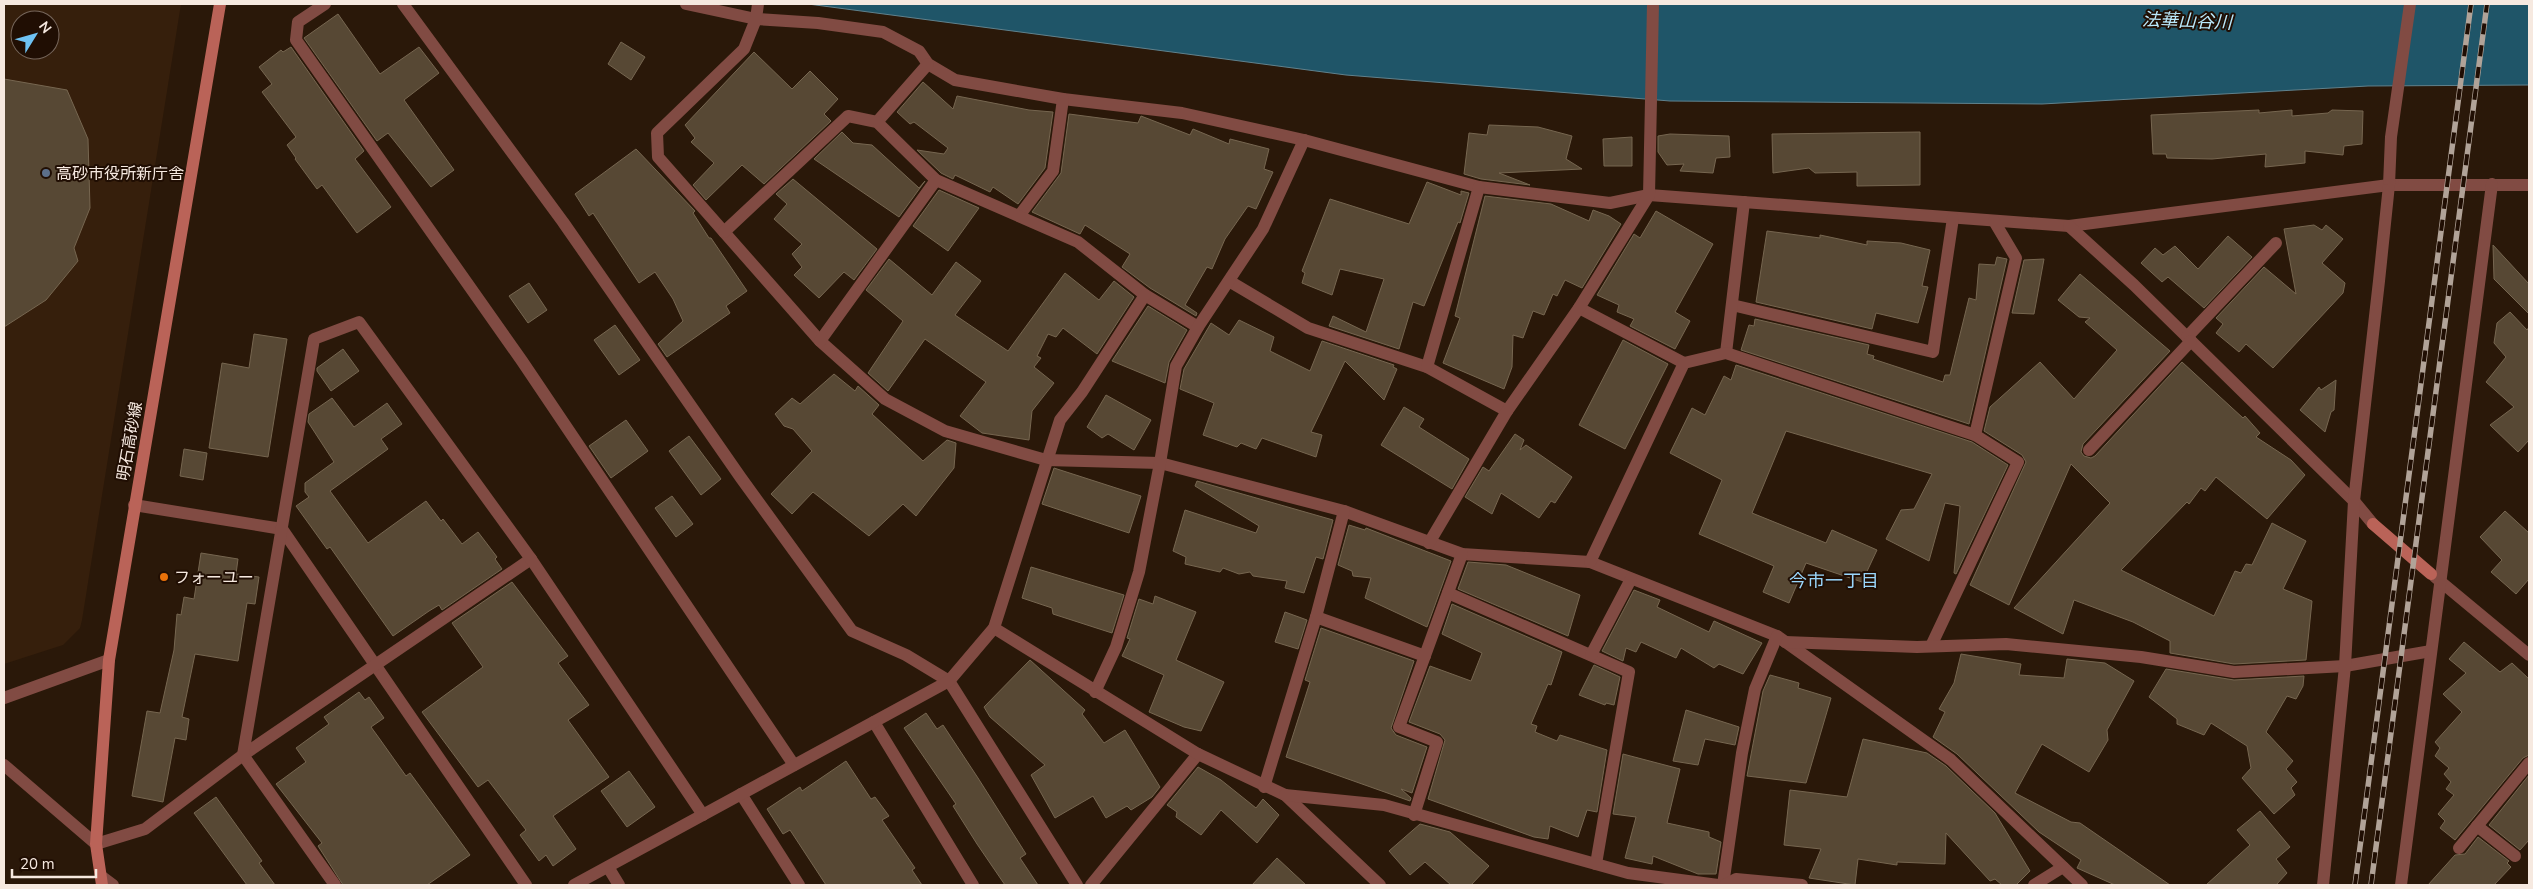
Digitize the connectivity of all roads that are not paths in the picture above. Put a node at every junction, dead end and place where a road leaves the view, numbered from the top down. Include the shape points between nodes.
1 (220, 4) edge
2 (324, 4) edge
3 (403, 4) edge
4 (686, 4) edge
5 (758, 4) edge
6 (1654, 4) edge
7 (2410, 4) edge
8 (756, 19) junction
9 (928, 64) junction
10 (1063, 99) junction
11 (877, 122) junction
12 (1304, 140) junction
13 (936, 180) junction
14 (2492, 184) junction
15 (2389, 185) junction
16 (2529, 185) edge
17 (1479, 187) junction
18 (1649, 195) junction
19 (1744, 202) junction
20 (1019, 216) junction
21 (1953, 218) junction
22 (1994, 221) junction
23 (2069, 226) junction
24 (724, 232) junction
25 (2276, 243) dead end
26 (1229, 281) junction
27 (1145, 295) junction
28 (1732, 305) junction
29 (1578, 308) junction
30 (1198, 327) junction
31 (2189, 339) junction
32 (820, 341) junction
33 (1726, 353) junction
34 (1684, 363) junction
35 (1427, 367) junction
36 (1507, 411) junction
37 (1975, 435) junction
38 (2089, 450) dead end
39 (1046, 460) junction
40 (1160, 463) junction
41 (2354, 501) junction
42 (134, 505) junction
43 (1344, 511) junction
44 (2373, 524) joint
45 (282, 529) junction
46 (1429, 543) junction
47 (1462, 554) junction
48 (531, 559) junction
49 (1590, 562) junction
50 (2436, 578) junction
51 (1631, 579) junction
52 (1448, 593) junction
53 (1316, 617) junction
54 (994, 628) junction
55 (1781, 639) junction
56 (1931, 646) junction
57 (2431, 651) junction
58 (1591, 655) junction
59 (2529, 655) edge
60 (1425, 656) junction
61 (109, 660) junction
62 (374, 665) junction
63 (2345, 666) junction
64 (949, 681) junction
65 (1095, 692) junction
66 (4, 698) edge
67 (874, 722) junction
68 (1198, 754) junction
69 (243, 755) junction
70 (2529, 763) edge
71 (4, 765) edge
72 (794, 766) junction
73 (1264, 787) junction
74 (741, 794) junction
75 (1285, 795) junction
76 (703, 815) junction
77 (1414, 815) junction
78 (2478, 826) junction
79 (96, 844) junction
80 (2459, 848) dead end
81 (2515, 856) dead end
82 (1596, 864) junction
83 (608, 867) junction
84 (2063, 867) junction
85 (1628, 879) edge
86 (102, 881) edge
87 (113, 885) edge
88 (335, 885) edge
89 (526, 885) edge
90 (574, 885) edge
91 (619, 885) edge
92 (799, 885) edge
93 (973, 885) edge
94 (1078, 885) edge
95 (1091, 885) edge
96 (1380, 885) edge
97 (1718, 885) edge
98 (1724, 885) edge
99 (1802, 885) edge
100 (2034, 885) edge
101 (2082, 885) edge
102 (2323, 885) edge
103 (2401, 885) edge

1 - 42 main road, 明石高砂線
2 - 72 street via 298,22 296,40 522,361
3 - 64 street via 563,222 852,631 906,655
4 - 8 street
5 - 8 street
6 - 18 street
7 - 15 street via 2391,137
8 - 9 street via 883,32 919,51
8 - 24 street via 744,49 657,133 658,157
9 - 10 street via 955,80
9 - 11 street
10 - 12 street via 1182,113
10 - 20 street via 1053,171
11 - 13 street
11 - 24 street via 848,116
12 - 17 street
12 - 26 street via 1263,229
13 - 20 street
13 - 32 street
14 - 15 street
14 - 16 street
14 - 50 street
15 - 23 street
15 - 41 street
17 - 18 street via 1610,204
17 - 35 street
18 - 19 street
18 - 29 street
19 - 21 street
19 - 28 street
20 - 27 street via 1078,242
21 - 22 street
21 - 28 street via 1932,352
22 - 23 street
22 - 37 street via 2016,258
23 - 31 street
24 - 32 street
25 - 31 street
26 - 30 street
26 - 35 street via 1308,328
27 - 30 street
27 - 39 street via 1060,420
28 - 33 street
29 - 34 street
29 - 36 street
30 - 40 street via 1176,366
31 - 38 street
31 - 41 street
32 - 39 street via 893,404 945,430
33 - 34 street
33 - 37 street
34 - 49 street
35 - 36 street
36 - 46 street
37 - 56 street via 2018,462
39 - 40 street
39 - 54 street
40 - 43 street
40 - 65 street via 1139,572 1116,647
41 - 44 street
41 - 63 street
42 - 45 street
42 - 61 main road, 明石高砂線
43 - 46 street
43 - 53 street
44 - 50 main road
45 - 48 street via 314,339 359,322
45 - 62 street
45 - 69 street
46 - 47 street
47 - 49 street
47 - 52 street
48 - 62 street
48 - 76 street
49 - 51 street
50 - 57 street
50 - 59 street
51 - 55 street
51 - 58 street
52 - 58 street
52 - 60 street
53 - 60 street
53 - 73 street
54 - 64 street
54 - 65 street
55 - 56 street
55 - 84 street via 1952,760
55 - 98 street via 1755,689 1740,762
56 - 63 street via 2006,644 2141,657 2234,672
57 - 63 street
57 - 103 street
58 - 82 street via 1629,672
60 - 77 street via 1399,727 1437,742
61 - 66 street
61 - 79 main road, 明石高砂線
62 - 69 street
62 - 89 street
63 - 102 street
64 - 67 street
64 - 94 street
65 - 68 street
67 - 72 street
67 - 93 street
68 - 73 street
68 - 95 street
69 - 79 street via 145,829
69 - 88 street
70 - 78 street
71 - 79 street
72 - 74 street
73 - 75 street
74 - 76 street
74 - 92 street
75 - 77 street via 1384,805
75 - 96 street
76 - 83 street
77 - 82 street
78 - 80 street
78 - 81 street
79 - 86 main road, 明石高砂線
82 - 85 street
83 - 90 street
83 - 91 street
84 - 100 street
84 - 101 street
85 - 97 street
86 - 87 street
98 - 99 street via 1736,879

